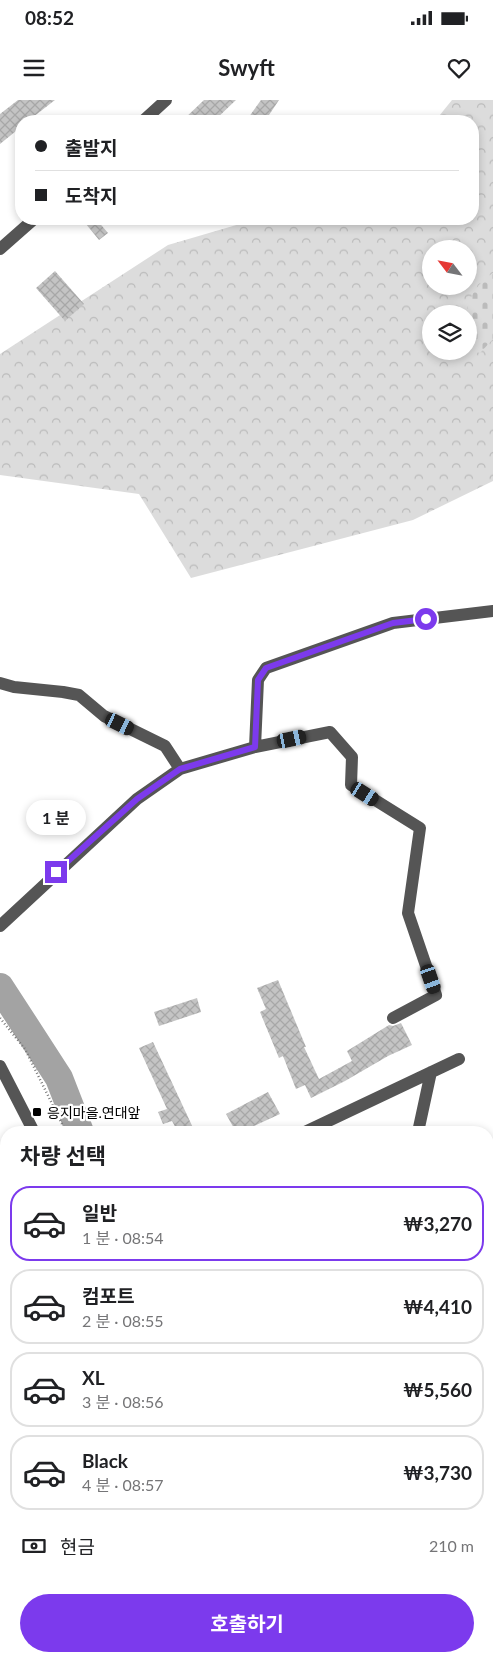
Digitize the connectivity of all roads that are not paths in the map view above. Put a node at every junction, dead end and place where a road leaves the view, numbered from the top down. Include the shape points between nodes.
1 (166, 100) edge
2 (150, 115) edge
3 (27, 225) edge
4 (0, 249) edge
5 (493, 611) edge
6 (0, 683) edge
7 (255, 747) junction
8 (180, 769) junction
9 (0, 926) edge
10 (393, 1018) dead end
11 (459, 1058) dead end
12 (0, 1066) edge
13 (430, 1072) junction
14 (31, 1126) edge
15 (318, 1126) edge
16 (419, 1126) edge

1 - 2 street
3 - 4 street
5 - 7 street via 393,623 266,668 258,680
6 - 8 street via 79,695 104,716 165,746
7 - 8 street
7 - 10 street via 330,732 352,757 351,785 420,828 408,914 436,996
8 - 9 street via 137,799
11 - 13 street
12 - 14 street
13 - 15 street
13 - 16 street

